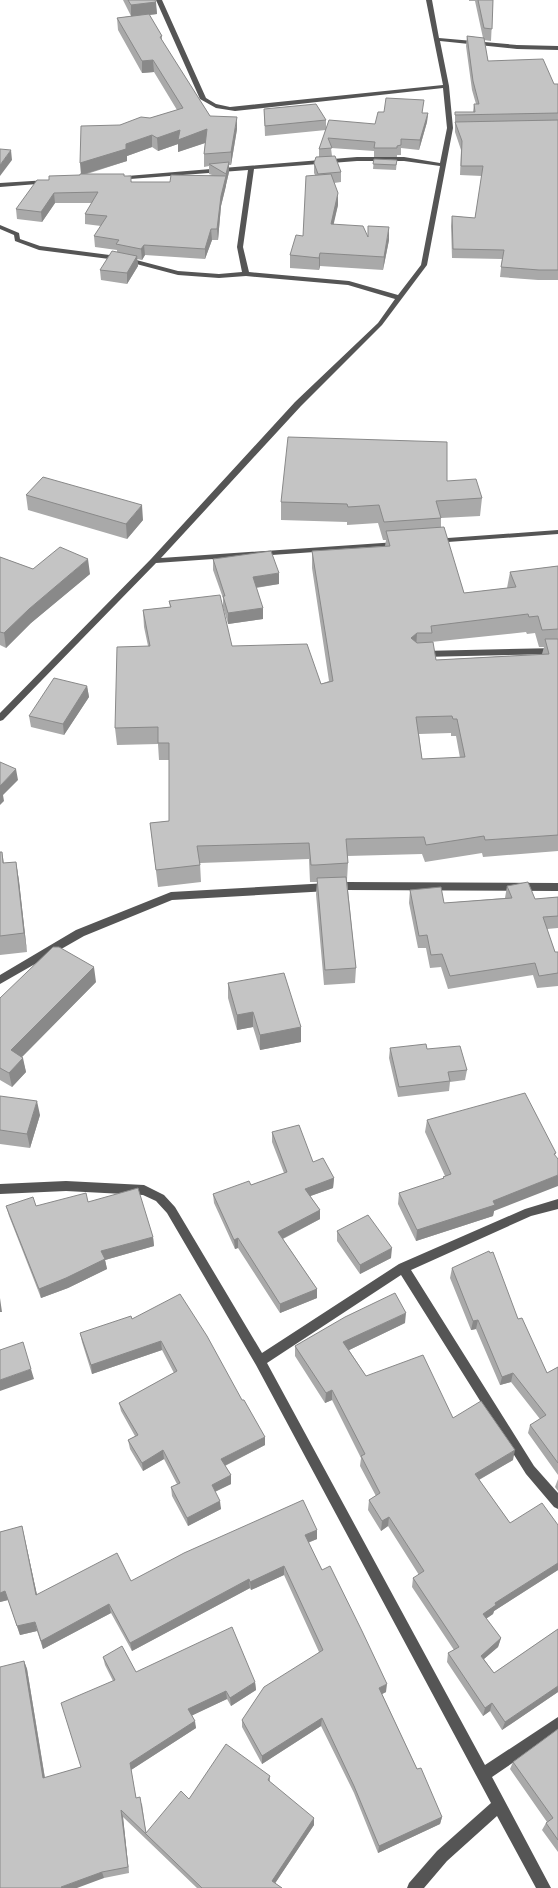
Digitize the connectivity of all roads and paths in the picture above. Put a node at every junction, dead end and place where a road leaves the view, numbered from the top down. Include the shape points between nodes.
1 (159, 0) edge
2 (429, 0) edge
3 (436, 39) junction
4 (558, 48) edge
5 (446, 86) junction
6 (450, 128) junction
7 (460, 128) edge
8 (443, 165) junction
9 (250, 167) junction
10 (107, 179) edge
11 (58, 182) edge
12 (0, 184) edge
13 (0, 227) edge
14 (246, 274) junction
15 (398, 298) junction
16 (558, 532) edge
17 (420, 542) edge
18 (410, 543) edge
19 (154, 561) junction
20 (558, 650) edge
21 (416, 654) edge
22 (0, 718) edge
23 (558, 887) edge
24 (0, 980) edge
25 (0, 1190) edge
26 (558, 1204) edge
27 (403, 1268) junction
28 (260, 1361) junction
29 (558, 1503) edge
30 (558, 1724) edge
31 (483, 1775) junction
32 (499, 1805) junction
33 (414, 1888) edge
34 (544, 1888) edge

1 - 5 street via 203,99 221,108
2 - 3 street
3 - 4 street
3 - 5 street
5 - 6 street
6 - 7 street
6 - 8 street
8 - 9 street via 357,159
8 - 15 street via 424,265
9 - 10 street
9 - 14 street via 240,247
11 - 12 street
13 - 14 street via 17,234 17,240 22,243 39,248 125,259 178,273
14 - 15 street via 349,283
15 - 19 street via 380,324 298,404
16 - 17 street
18 - 19 street
19 - 22 street
20 - 21 street
23 - 24 street via 346,886 171,896 80,933
25 - 28 street via 66,1186 144,1190 160,1198 171,1210
26 - 27 street via 529,1212
27 - 28 street
27 - 29 street via 530,1470
28 - 31 street
30 - 31 street
31 - 32 street
32 - 33 street via 442,1856
32 - 34 street

